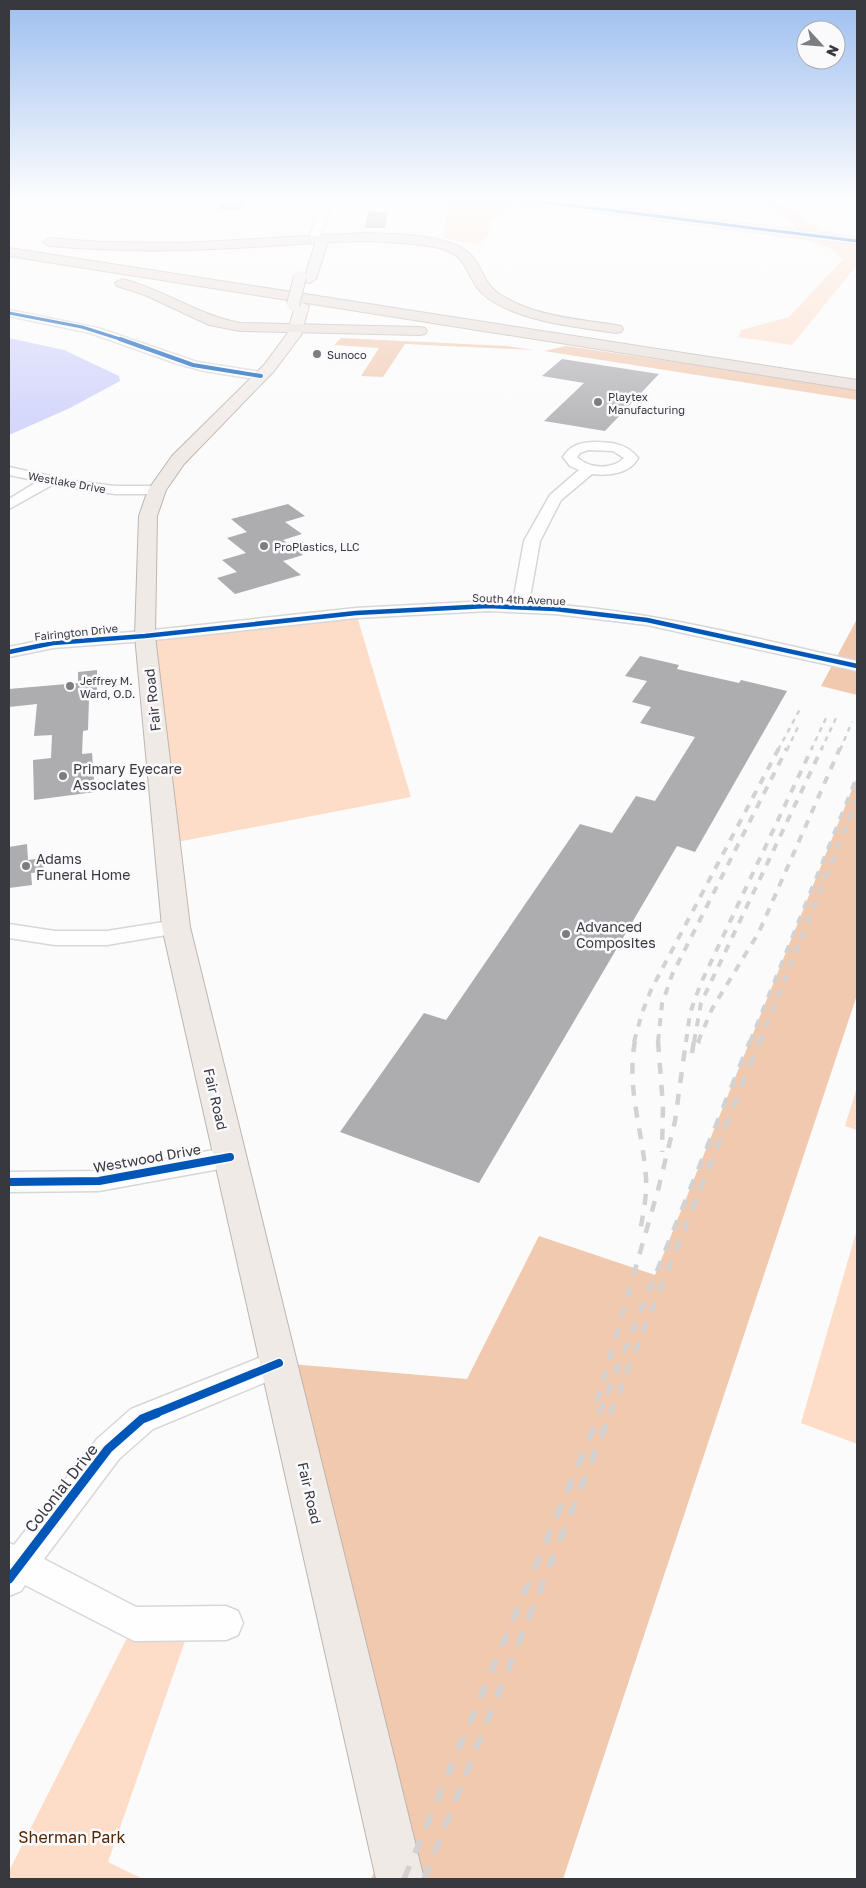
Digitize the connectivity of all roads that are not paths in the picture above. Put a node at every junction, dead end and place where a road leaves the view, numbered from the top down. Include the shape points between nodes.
1 (130, 286) edge
2 (217, 286) edge
3 (297, 286) edge
4 (303, 286) edge
5 (484, 286) edge
6 (9, 313) edge
7 (631, 332) dead end
8 (287, 336) junction
9 (756, 355) dead end
10 (785, 360) dead end
11 (740, 367) junction
12 (857, 371) edge
13 (261, 376) junction
14 (857, 385) edge
15 (589, 469) dead end
16 (9, 471) edge
17 (50, 480) junction
18 (156, 490) junction
19 (9, 505) edge
20 (520, 607) junction
21 (145, 636) junction
22 (9, 652) edge
23 (857, 666) edge
24 (176, 927) junction
25 (9, 931) edge
26 (230, 1157) junction
27 (9, 1182) edge
28 (280, 1363) junction
29 (12, 1568) edge
30 (226, 1623) dead end
31 (400, 1879) edge

1 - 8 highway via 214,322
2 - 11 highway
3 - 9 highway
4 - 8 main road, Fair Road
5 - 7 highway via 507,304 528,311
6 - 13 street via 105,333 203,368
8 - 11 highway via 455,332 583,345
8 - 13 main road, Fair Road
10 - 12 highway
11 - 14 highway
13 - 18 main road, Fair Road via 178,460
15 - 20 street via 555,498 532,541
16 - 17 street, Westlake Drive
17 - 18 street, Westlake Drive via 115,490
17 - 19 street
18 - 21 main road, Fair Road via 148,516
20 - 21 street, South 4th Avenue via 394,610
20 - 23 street, South 4th Avenue via 647,620
21 - 22 street, Fairington Drive via 53,643
21 - 24 main road, Fair Road
24 - 25 street via 107,938 55,938
24 - 26 main road, Fair Road
26 - 27 street, Westwood Drive via 99,1181
26 - 28 main road, Fair Road
28 - 29 street, Colonial Drive via 142,1419 108,1450
28 - 31 main road, Fair Road
29 - 30 street via 134,1624

